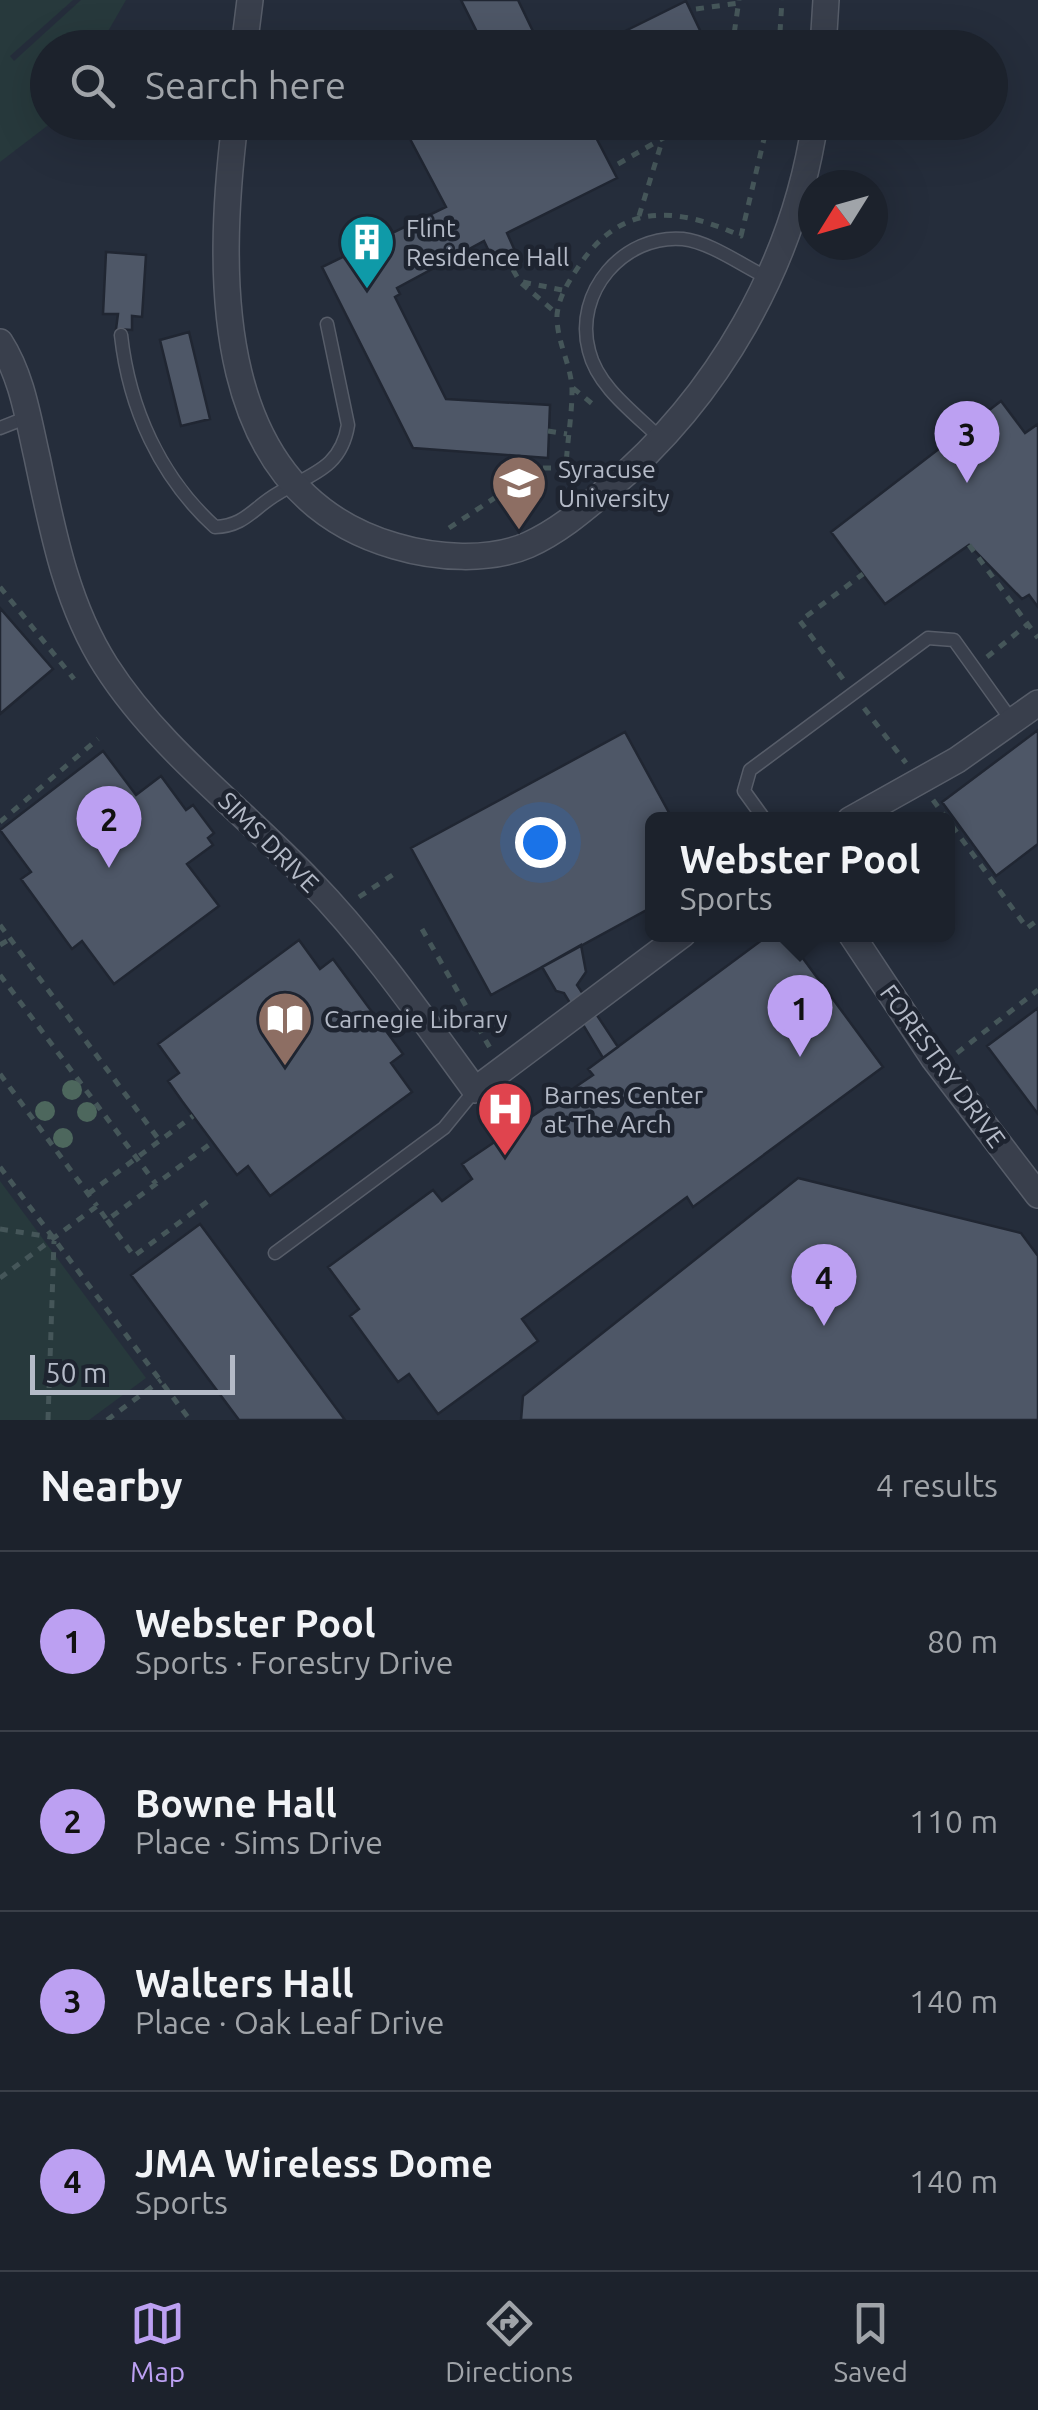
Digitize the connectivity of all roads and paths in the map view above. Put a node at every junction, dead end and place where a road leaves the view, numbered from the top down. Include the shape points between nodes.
1 (250, 0) edge
2 (782, 0) edge
3 (826, 0) edge
4 (739, 1) edge
5 (696, 9) dead end
6 (246, 30) edge
7 (735, 30) edge
8 (780, 30) edge
9 (824, 30) edge
10 (234, 140) edge
11 (660, 140) edge
12 (663, 140) edge
13 (812, 140) edge
14 (618, 164) dead end
15 (639, 216) dead end
16 (506, 256) dead end
17 (768, 278) junction
18 (520, 282) junction
19 (563, 290) dead end
20 (558, 315) dead end
21 (328, 324) dead end
22 (120, 335) dead end
23 (0, 342) edge
24 (572, 388) dead end
25 (608, 416) dead end
26 (28, 418) junction
27 (0, 428) edge
28 (548, 431) dead end
29 (567, 434) dead end
30 (662, 440) junction
31 (296, 486) junction
32 (968, 546) dead end
33 (862, 574) dead end
34 (0, 587) edge
35 (1028, 624) junction
36 (1038, 638) edge
37 (993, 652) dead end
38 (74, 679) dead end
39 (853, 694) junction
40 (1038, 703) edge
41 (1012, 721) junction
42 (98, 739) dead end
43 (919, 781) junction
44 (759, 812) edge
45 (864, 812) edge
46 (0, 822) edge
47 (955, 829) edge
48 (394, 874) dead end
49 (356, 898) dead end
50 (1038, 920) edge
51 (0, 925) edge
52 (422, 929) dead end
53 (10, 939) junction
54 (672, 942) edge
55 (856, 942) edge
56 (0, 945) edge
57 (0, 975) edge
58 (1038, 990) edge
59 (492, 1051) dead end
60 (939, 1065) junction
61 (0, 1074) edge
62 (475, 1090) junction
63 (512, 1093) dead end
64 (526, 1111) dead end
65 (193, 1116) dead end
66 (160, 1140) junction
67 (213, 1142) dead end
68 (137, 1158) junction
69 (0, 1167) edge
70 (156, 1184) junction
71 (88, 1194) junction
72 (1038, 1195) edge
73 (211, 1199) dead end
74 (97, 1206) junction
75 (107, 1220) junction
76 (0, 1229) edge
77 (54, 1238) junction
78 (275, 1253) dead end
79 (0, 1278) edge
80 (160, 1380) junction
81 (48, 1420) edge
82 (107, 1420) edge
83 (190, 1420) edge

1 - 6 street
2 - 8 path
3 - 9 street
4 - 5 path
4 - 7 path
10 - 31 street via 226,242 232,350 252,420
11 - 14 path
12 - 15 path
13 - 17 street via 806,185
16 - 18 path
17 - 30 street via 687,413
17 - 30 lane via 688,240 659,239 628,251 603,274 586,310 588,351 607,386
18 - 19 path
18 - 20 path
21 - 31 lane via 348,425 345,442 324,470
22 - 31 lane via 126,382 155,450 187,501 215,527 236,526
23 - 26 street, SIMS DRIVE
24 - 25 path
26 - 27 lane
26 - 62 street, SIMS DRIVE via 56,549 104,663 162,736 374,952
28 - 29 path
30 - 31 street via 569,522 498,553 426,553 365,537 339,525
32 - 35 path
33 - 39 path via 800,621
34 - 38 path
35 - 36 path
35 - 37 path
39 - 41 lane via 928,638 954,640
39 - 43 path
39 - 44 lane via 750,770 744,790
40 - 41 street
41 - 43 street
42 - 46 path
43 - 45 street
47 - 50 path via 1028,928
48 - 49 path
51 - 53 path
52 - 59 path
53 - 56 path
53 - 66 path
54 - 62 street
55 - 60 street, FORESTRY DRIVE
57 - 68 path
58 - 60 path
60 - 72 street, FORESTRY DRIVE
61 - 71 path
62 - 78 lane via 444,1128
63 - 64 path
65 - 66 path
66 - 68 path
67 - 70 path
68 - 70 path
68 - 71 path
69 - 77 path
70 - 75 path
71 - 74 path
73 - 75 path via 134,1256
74 - 75 path
74 - 77 path
76 - 77 path
77 - 79 path
77 - 80 path
77 - 81 path
80 - 82 path
80 - 83 path

